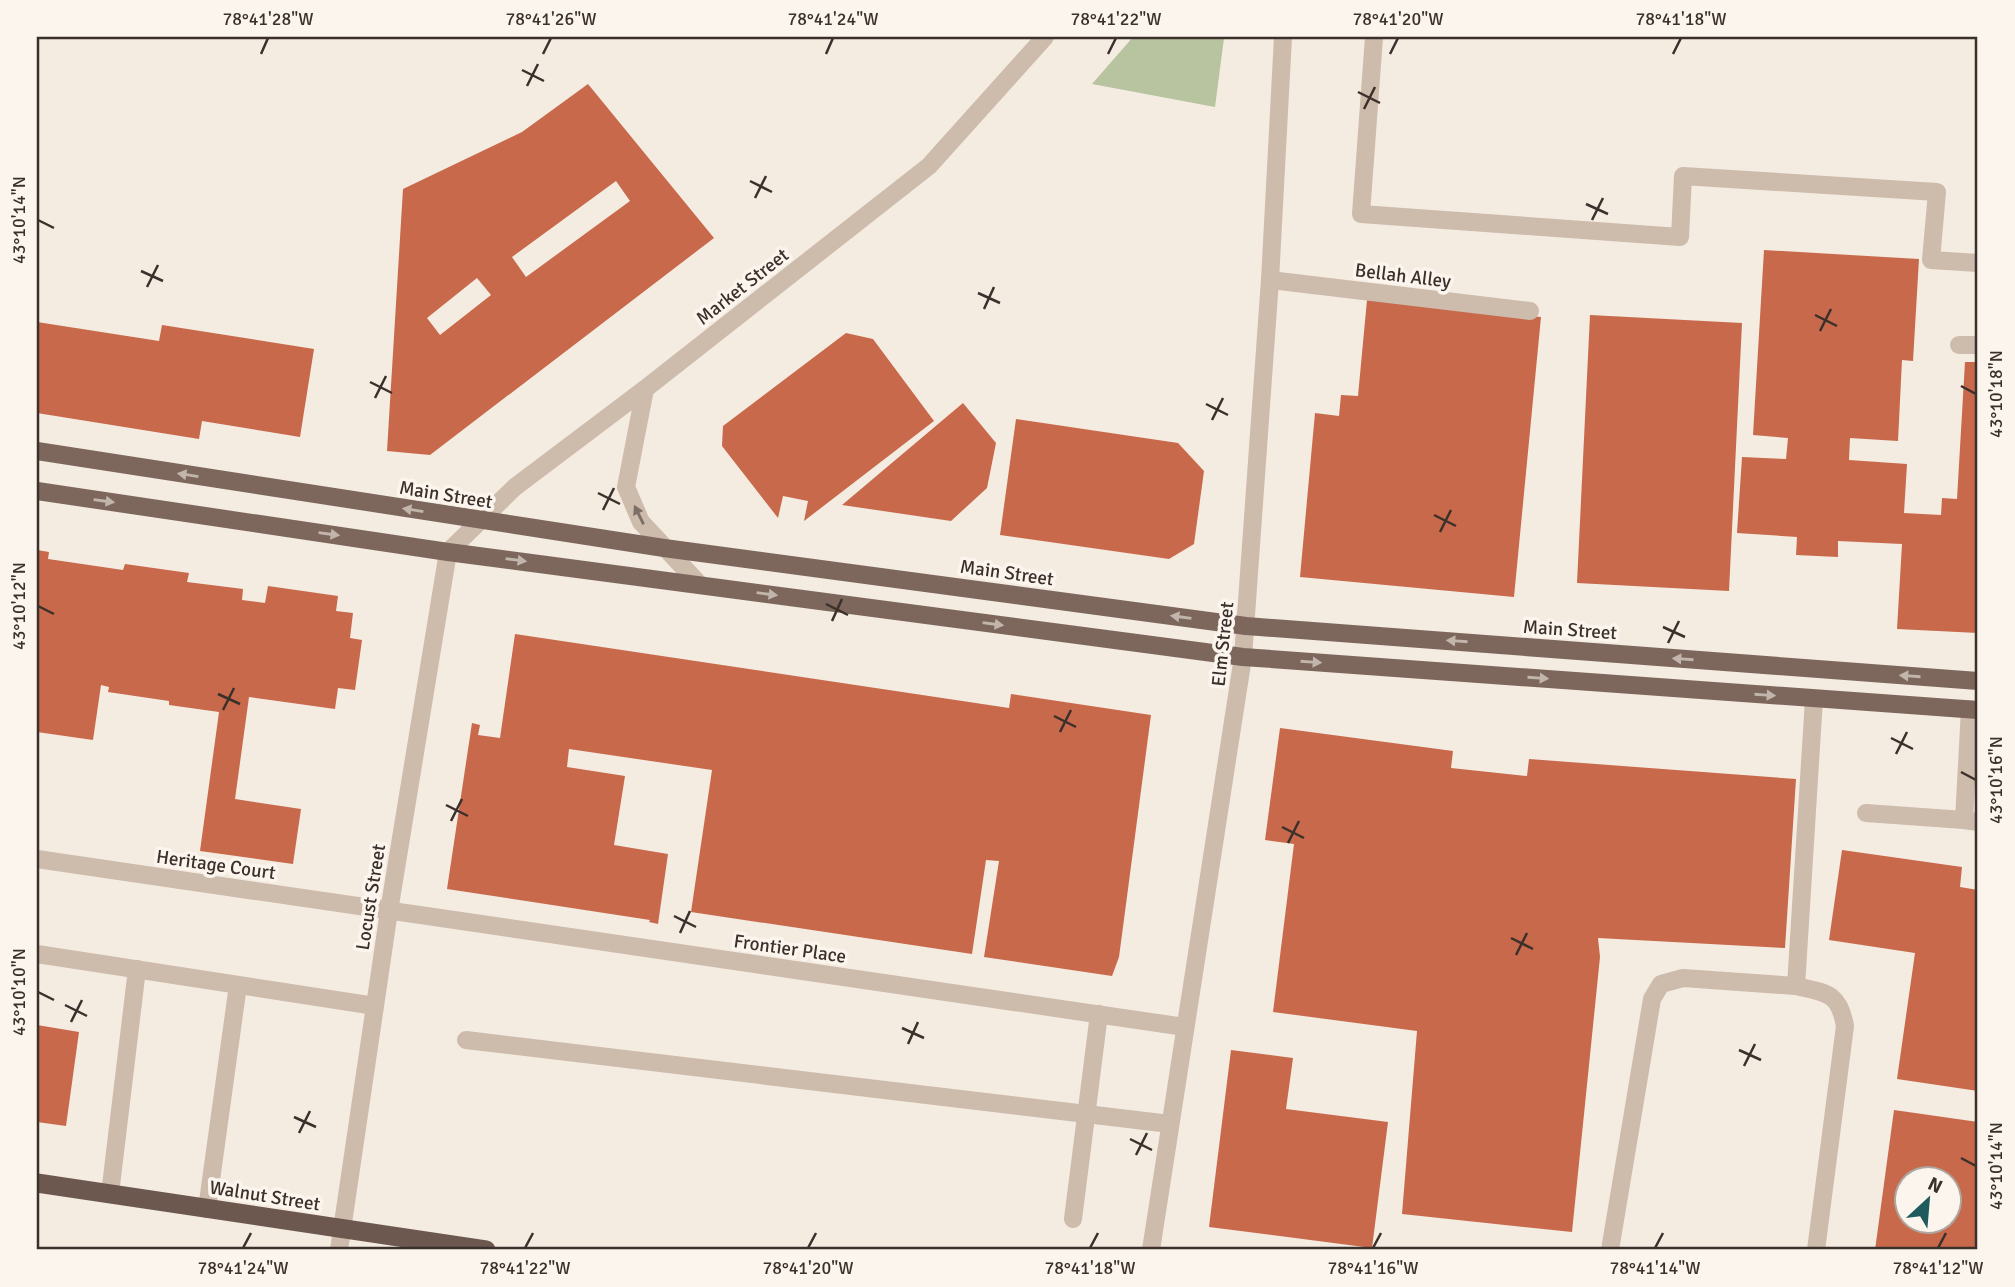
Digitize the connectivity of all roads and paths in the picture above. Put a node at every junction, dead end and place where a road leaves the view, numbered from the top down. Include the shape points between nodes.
1 (1045, 37) edge
2 (1283, 37) edge
3 (1374, 37) edge
4 (1978, 263) edge
5 (1270, 280) junction
6 (1530, 311) dead end
7 (1959, 345) dead end
8 (1978, 345) edge
9 (645, 389) junction
10 (37, 451) edge
11 (37, 491) edge
12 (481, 520) junction
13 (664, 548) junction
14 (448, 552) junction
15 (700, 585) junction
16 (1246, 626) junction
17 (1243, 657) junction
18 (1978, 681) edge
19 (1814, 699) junction
20 (1974, 710) edge
21 (1866, 813) dead end
22 (1971, 821) edge
23 (37, 859) edge
24 (389, 911) junction
25 (37, 954) edge
26 (137, 969) junction
27 (238, 985) junction
28 (1796, 986) junction
29 (375, 1006) junction
30 (1099, 1014) junction
31 (1185, 1027) junction
32 (466, 1040) dead end
33 (1086, 1114) junction
34 (1170, 1124) junction
35 (37, 1184) edge
36 (110, 1194) junction
37 (207, 1209) junction
38 (1073, 1219) dead end
39 (342, 1229) junction
40 (339, 1250) edge
41 (486, 1250) edge
42 (1151, 1250) edge
43 (1610, 1250) edge
44 (1816, 1250) edge

1 - 9 street, Market Street via 929,166
2 - 5 street, Elm Street
3 - 4 street via 1361,214 1680,237 1683,176 1937,192 1931,260
5 - 6 street, Bellah Alley
5 - 16 street, Elm Street
7 - 8 street
9 - 12 street, Market Street via 515,487
13 -> 9 street via 641,523 626,487
12 -> 10 main road, Main Street
11 -> 14 main road
12 - 13 main road, Main Street
12 - 14 street, Market Street
13 - 15 street
16 -> 13 main road, Main Street
14 -> 15 main road
14 - 24 street, Locust Street
15 -> 17 main road
16 - 17 street, Elm Street
18 -> 16 main road, Main Street
17 -> 19 main road
17 - 31 street, Elm Street
19 - 20 main road
19 - 28 street
20 - 22 street
21 - 22 street
23 - 24 street, Heritage Court
24 - 29 street, Locust Street
24 - 30 street, Frontier Place
25 - 26 street
26 - 27 street
26 - 36 street
27 - 29 street
27 - 37 street
28 - 43 street via 1683,978 1661,984 1652,999
28 - 44 street via 1825,993 1842,1007 1845,1026
29 - 39 street, Locust Street
30 - 31 street, Frontier Place
30 - 33 street
31 - 34 street, Elm Street
32 - 33 street
33 - 34 street
33 - 38 street
34 - 42 street, Elm Street
35 - 36 highway, Walnut Street
36 - 37 highway, Walnut Street
37 - 39 highway, Walnut Street
39 - 40 street, Locust Street
39 - 41 highway, Walnut Street

